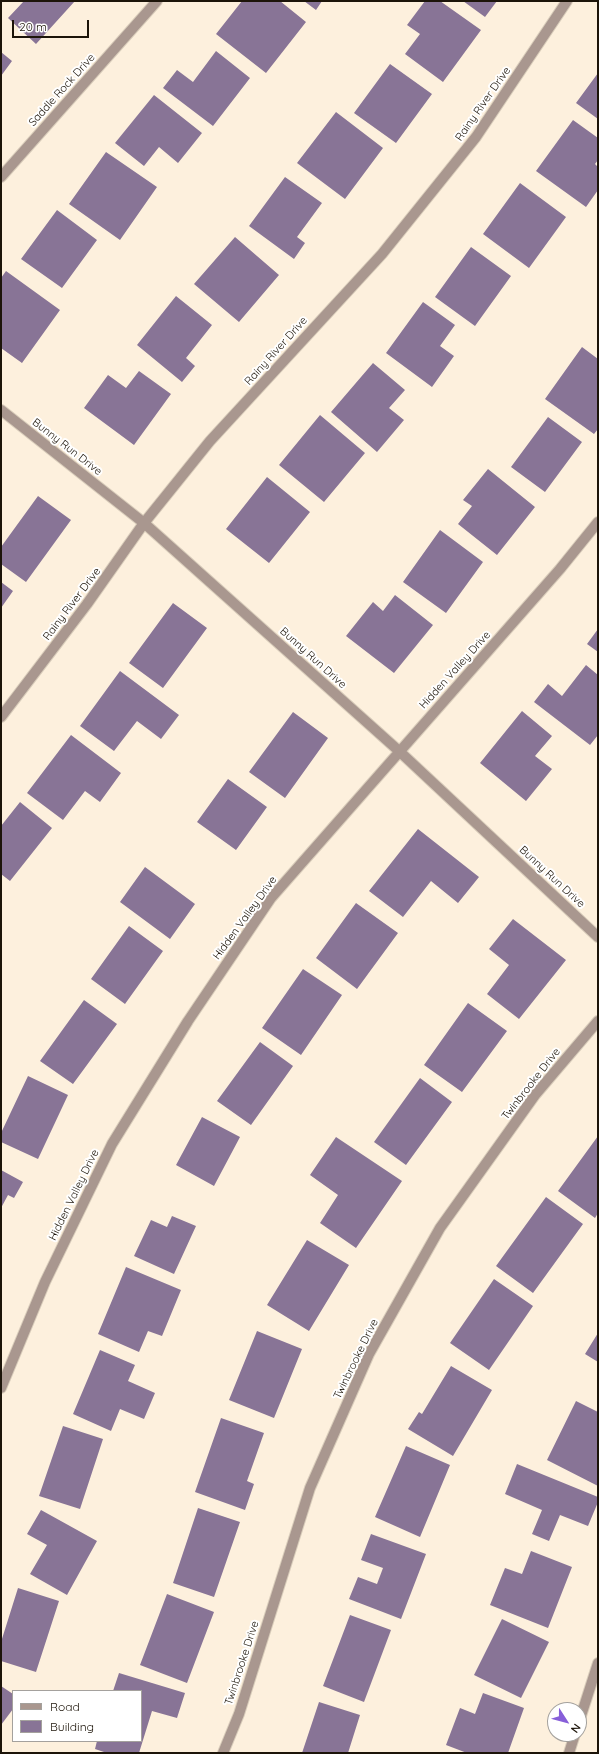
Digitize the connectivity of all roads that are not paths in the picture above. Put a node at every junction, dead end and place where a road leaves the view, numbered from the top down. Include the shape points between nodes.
1 (157, 1) edge
2 (568, 1) edge
3 (1, 176) edge
4 (1, 410) edge
5 (598, 522) edge
6 (144, 523) junction
7 (1, 717) edge
8 (399, 751) junction
9 (598, 937) edge
10 (598, 1021) edge
11 (1, 1388) edge
12 (598, 1663) edge
13 (585, 1702) edge
14 (572, 1742) edge
15 (223, 1753) edge
16 (569, 1753) edge

1 - 3 street, Saddle Rock Drive
2 - 6 street, Rainy River Drive via 476,137 382,254 210,441
4 - 6 street, Bunny Run Drive
5 - 8 street, Hidden Valley Drive via 560,569
6 - 7 street, Rainy River Drive via 87,604
6 - 8 street, Bunny Run Drive
8 - 9 street, Bunny Run Drive
8 - 11 street, Hidden Valley Drive via 271,898 184,1027 112,1144 45,1282
10 - 15 street, Twinbrooke Drive via 534,1095 440,1228 369,1354 310,1488 239,1714
12 - 13 street
14 - 16 street

